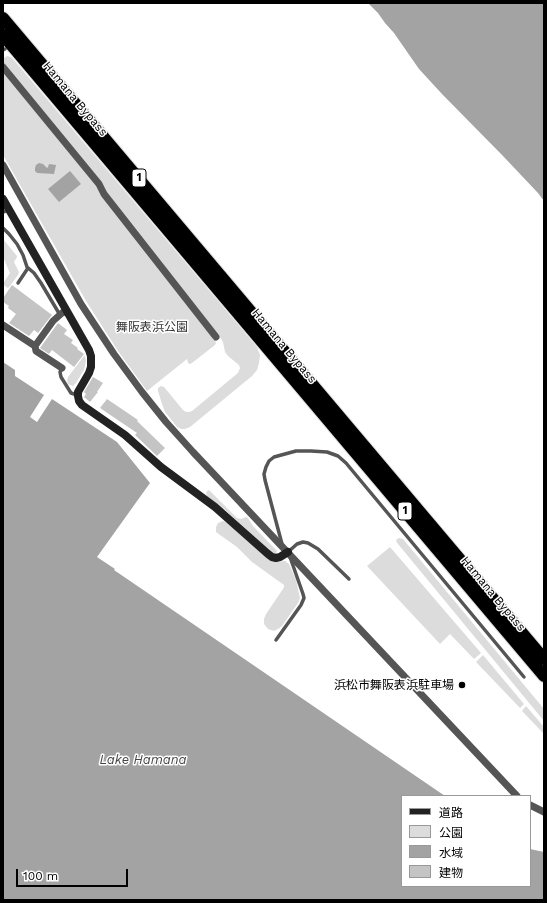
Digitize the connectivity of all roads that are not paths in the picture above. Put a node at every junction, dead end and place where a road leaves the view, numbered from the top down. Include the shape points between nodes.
1 (3, 18) edge
2 (3, 35) edge
3 (3, 67) edge
4 (3, 165) edge
5 (3, 199) edge
6 (6, 211) edge
7 (3, 228) edge
8 (28, 268) junction
9 (18, 283) dead end
10 (63, 313) junction
11 (3, 325) edge
12 (216, 337) dead end
13 (270, 342) junction
14 (35, 346) junction
15 (62, 368) joint
16 (78, 395) junction
17 (285, 549) junction
18 (349, 579) dead end
19 (276, 640) dead end
20 (544, 659) edge
21 (544, 676) edge
22 (524, 677) dead end
23 (516, 795) edge
24 (531, 806) edge
25 (544, 812) edge

1 - 13 highway, Hamana Bypass / 1
2 - 13 highway, Hamana Bypass / 1
3 - 12 street via 100,184 104,194
4 - 17 street via 81,304 114,354 175,432
5 - 6 street
6 - 10 street
7 - 8 lane via 23,255
8 - 9 lane
8 - 10 lane
10 - 14 street via 53,321
10 - 16 street via 91,356 91,367
11 - 14 street
13 - 20 highway, Hamana Bypass / 1
13 - 21 highway, Hamana Bypass / 1
14 - 15 street via 36,351
15 - 16 lane via 61,376 71,393
16 - 17 street via 82,405 125,434 157,464 215,507 272,557 280,557
17 - 18 lane via 308,542
17 - 19 lane via 304,598
17 - 22 lane via 265,480 264,474 269,461 274,457 312,450 338,456
17 - 23 street
24 - 25 street

